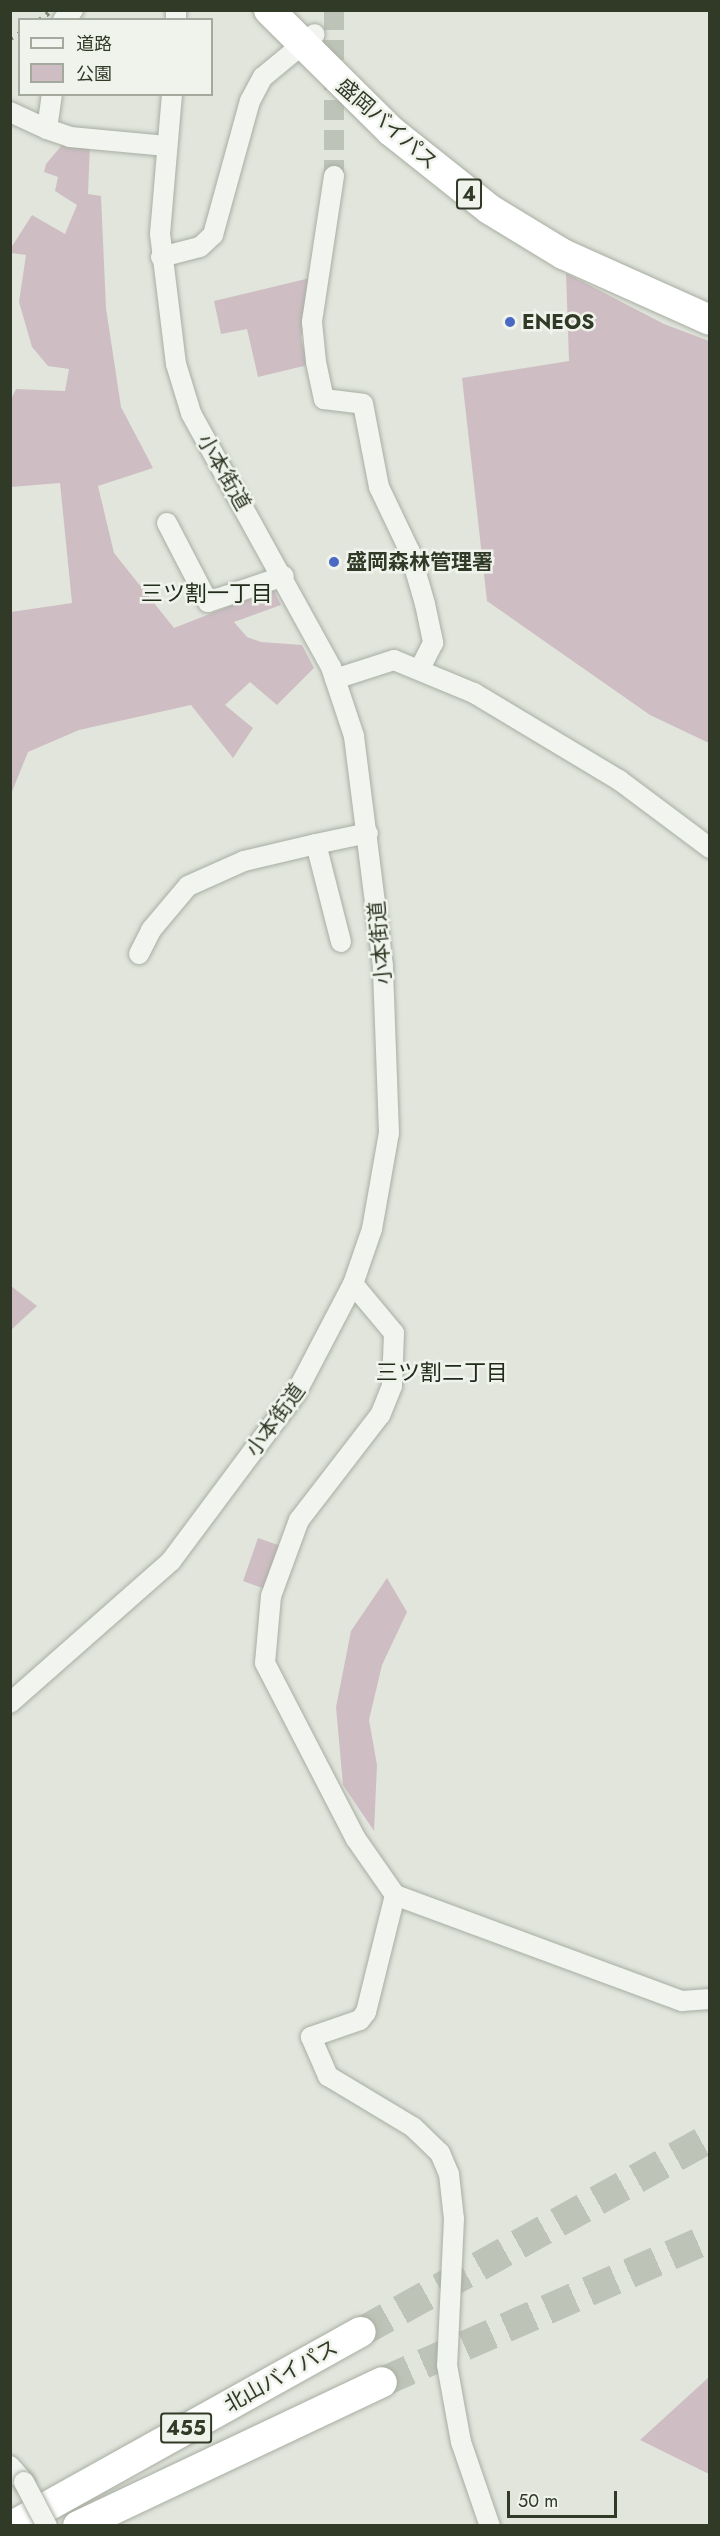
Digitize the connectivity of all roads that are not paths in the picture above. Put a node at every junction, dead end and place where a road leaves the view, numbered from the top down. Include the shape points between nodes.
1 (269, 10) edge
2 (294, 10) edge
3 (308, 40) junction
4 (52, 96) edge
5 (172, 96) edge
6 (10, 112) edge
7 (47, 129) junction
8 (168, 146) junction
9 (334, 176) tunnel mouth
10 (161, 257) junction
11 (710, 306) edge
12 (710, 320) edge
13 (167, 523) dead end
14 (284, 576) junction
15 (420, 669) junction
16 (335, 679) junction
17 (368, 833) junction
18 (316, 844) junction
19 (710, 848) edge
20 (341, 942) dead end
21 (139, 954) dead end
22 (353, 1284) junction
23 (10, 1703) edge
24 (395, 1895) junction
25 (710, 2000) edge
26 (362, 2332) tunnel mouth
27 (382, 2382) tunnel mouth
28 (10, 2466) edge
29 (12, 2526) edge
30 (47, 2526) edge
31 (78, 2526) edge
32 (490, 2526) edge

1 - 3 highway, 盛岡バイパス / 4
2 - 3 highway, 盛岡バイパス / 4
3 - 10 street via 263,77 250,101 213,235 200,247
3 - 11 highway, 盛岡バイパス / 4 via 483,186 564,238
3 - 12 highway, 盛岡バイパス / 4 via 391,131 489,209 563,254
4 - 7 street
5 - 8 street, 小本街道
6 - 7 street
7 - 8 street via 70,137
8 - 10 street, 小本街道
9 - 15 street via 312,322 316,362 324,399 363,404 379,487 410,552 429,622 431,654
10 - 14 street, 小本街道 via 176,364 191,413
13 - 14 street via 208,602
14 - 16 street, 小本街道
15 - 16 street via 394,660
15 - 19 street via 567,747
16 - 17 street, 小本街道 via 354,736
17 - 18 street
17 - 22 street, 小本街道 via 391,1095 384,1180
18 - 20 street
18 - 21 street via 223,868 188,886 151,930
22 - 23 street, 小本街道 via 296,1393 171,1561
22 - 24 street via 394,1334 392,1386 380,1415 299,1520 271,1596 265,1663 356,1839
24 - 25 street via 682,2001
24 - 32 street via 366,2012 360,2020 311,2037 328,2076 413,2127 440,2153 448,2174 454,2219 447,2365 460,2442
26 - 29 highway, 北山バイパス / 455
27 - 31 highway, 455
28 - 30 street, bridge via 24,2482

